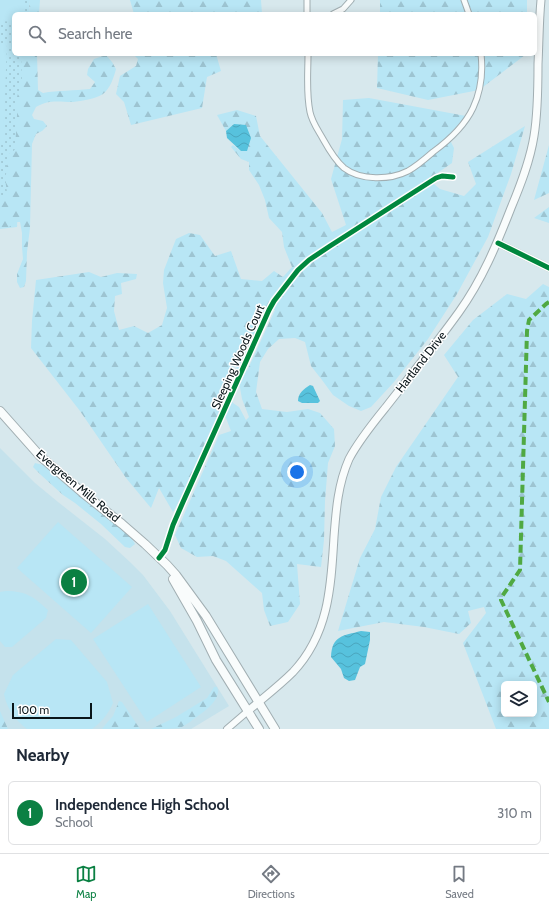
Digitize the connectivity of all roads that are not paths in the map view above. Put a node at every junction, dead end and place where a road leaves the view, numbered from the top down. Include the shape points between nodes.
1 (307, 0) edge
2 (351, 0) edge
3 (464, 0) edge
4 (541, 0) edge
5 (307, 12) edge
6 (337, 12) edge
7 (468, 12) edge
8 (308, 56) edge
9 (481, 56) edge
10 (453, 177) dead end
11 (498, 243) junction
12 (549, 268) edge
13 (0, 411) edge
14 (159, 558) junction
15 (185, 600) junction
16 (258, 702) junction
17 (248, 711) junction
18 (227, 729) edge
19 (259, 729) edge
20 (274, 729) edge

1 - 5 street
2 - 6 street
3 - 7 street
4 - 11 main road, Hartland Drive via 534,136 522,182
8 - 9 street via 308,99 315,126 333,156 344,168 358,176 371,177 388,177 406,172 440,146 459,127 478,97 482,72
10 - 14 street, Sleeping Woods Court via 436,178 308,260 274,301 173,525 165,550
11 - 12 street
11 - 16 main road, Hartland Drive via 461,310 365,434 350,458 343,474 337,502 331,585 321,626 311,648 294,671
13 - 14 main road, Evergreen Mills Road via 40,456
14 - 15 main road, Evergreen Mills Road
14 - 16 main road, Evergreen Mills Road via 176,575 206,616
15 - 16 main road via 205,623 250,697
15 - 17 main road, Evergreen Mills Road via 216,660
16 - 17 main road, Hartland Drive
16 - 20 main road, Evergreen Mills Road
17 - 18 street
17 - 19 main road, Evergreen Mills Road

